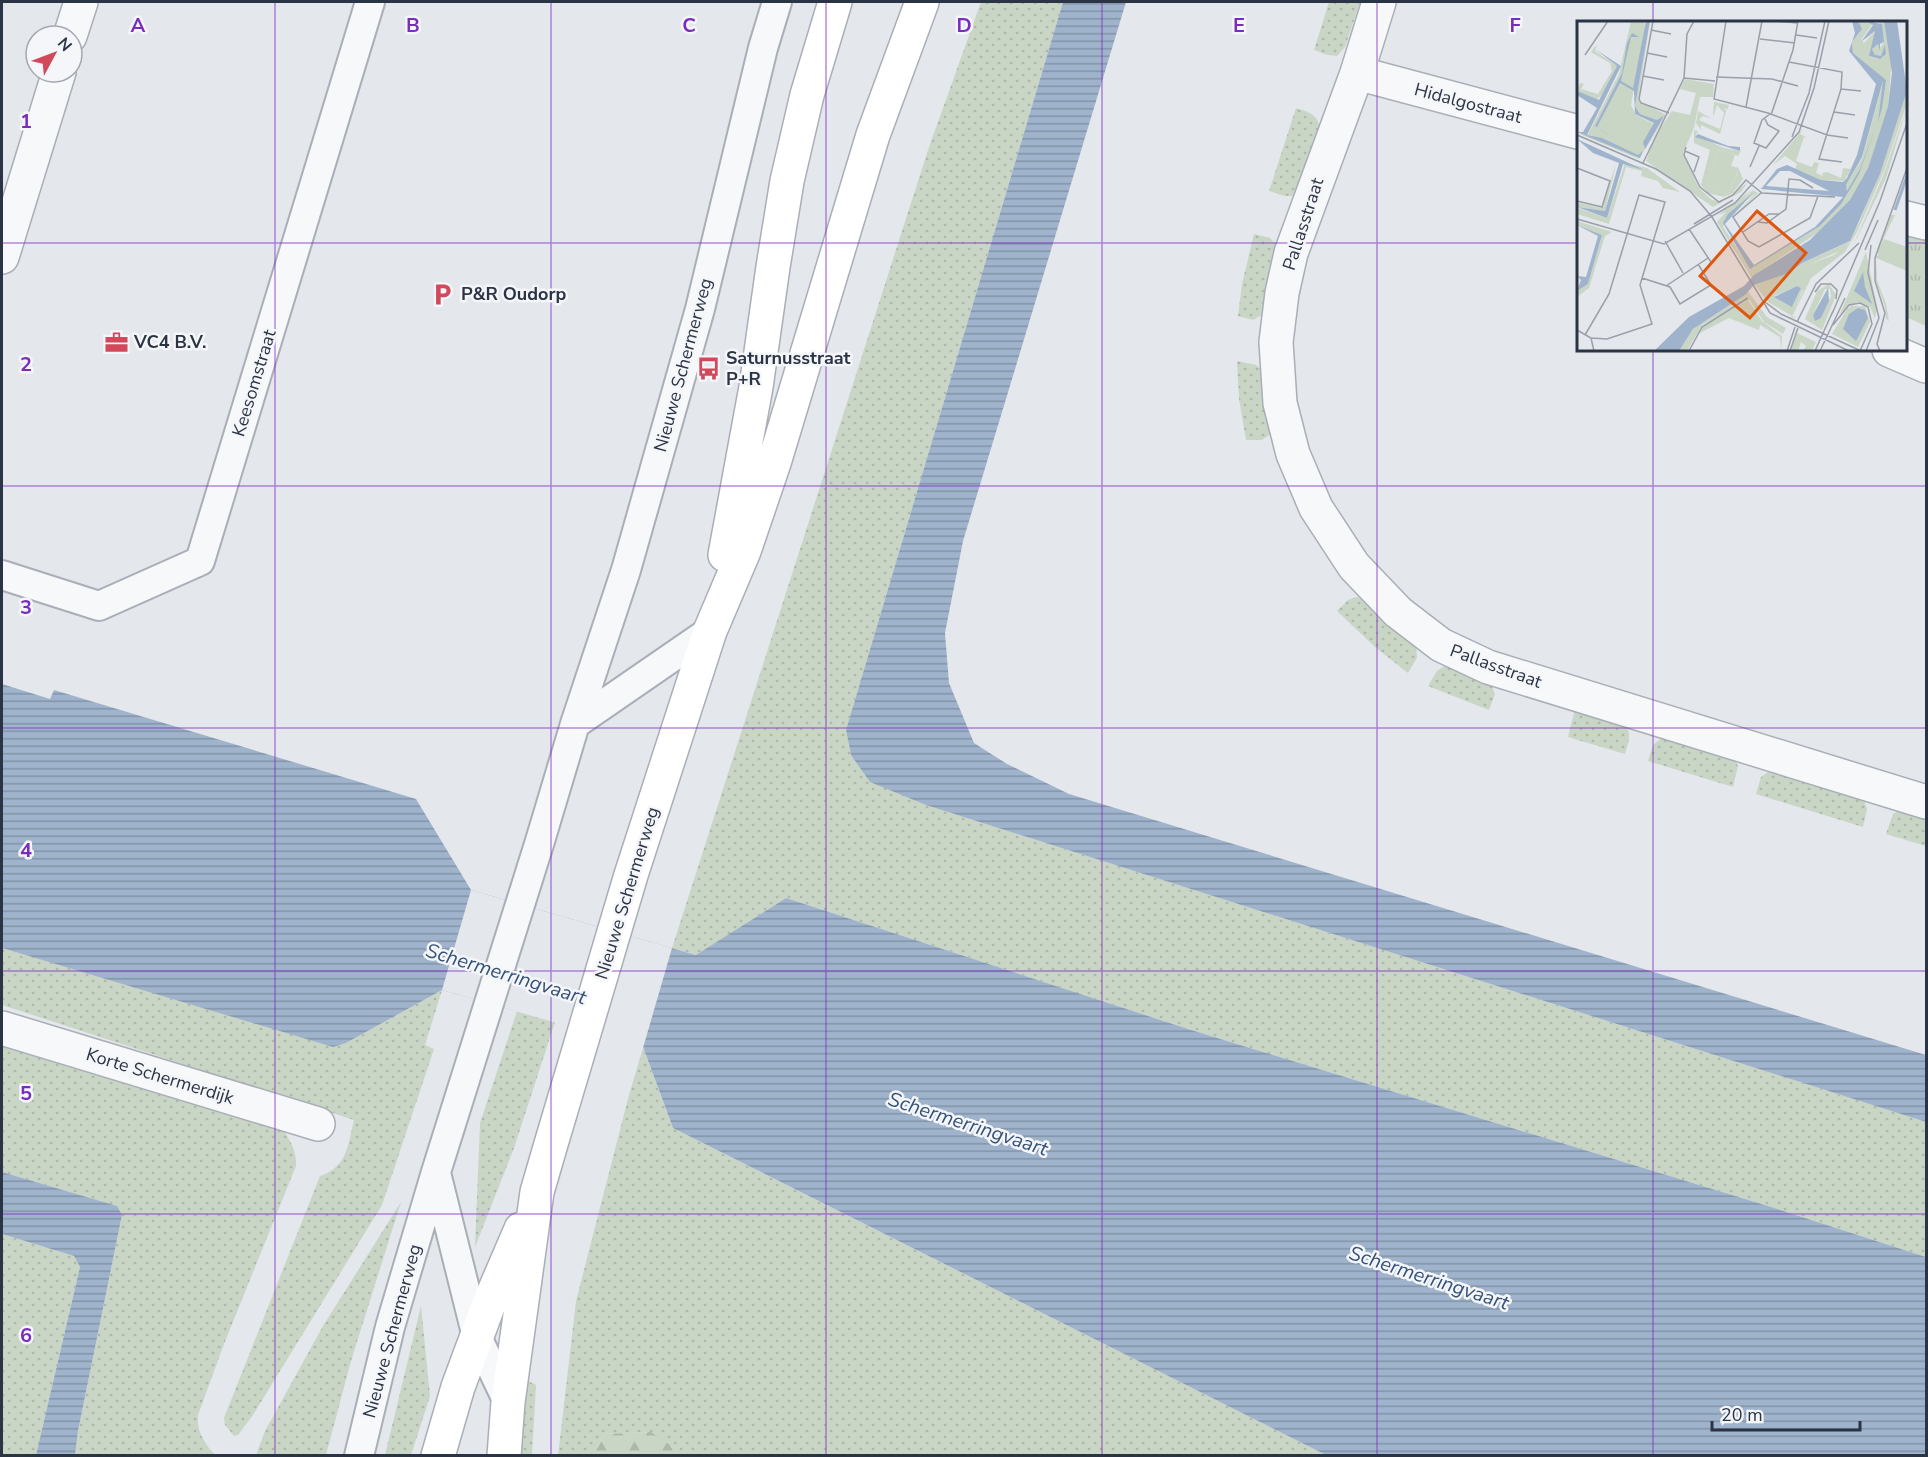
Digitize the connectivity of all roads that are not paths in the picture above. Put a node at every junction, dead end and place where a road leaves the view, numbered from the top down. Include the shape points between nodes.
1 (81, 2) edge
2 (370, 2) edge
3 (777, 2) edge
4 (835, 2) edge
5 (922, 2) edge
6 (1379, 2) edge
7 (74, 24) edge
8 (1357, 73) junction
9 (55, 84) edge
10 (1577, 132) edge
11 (1907, 218) edge
12 (1926, 223) edge
13 (2, 257) edge
14 (1891, 351) edge
15 (1926, 366) edge
16 (2, 576) edge
17 (710, 631) junction
18 (575, 724) junction
19 (1926, 802) edge
20 (2, 1028) edge
21 (318, 1124) dead end
22 (436, 1172) junction
23 (537, 1192) junction
24 (477, 1337) junction
25 (508, 1402) junction
26 (360, 1455) edge
27 (438, 1455) edge
28 (504, 1455) edge

1 - 7 street
2 - 16 lane, Keesomstraat via 200,561 99,606
3 - 18 lane, Nieuwe Schermerweg via 700,309 626,570
4 - 17 main road, Nieuwe Schermerweg via 807,94 787,181 756,387
5 - 17 main road, Nieuwe Schermerweg via 873,135 774,463 744,551
6 - 8 street, Pallasstraat
8 - 10 street, Hidalgostraat
8 - 19 street, Pallasstraat via 1291,253 1276,342 1280,403 1293,454 1316,508 1354,566 1398,612 1441,645 1488,667
9 - 13 street
11 - 12 street
14 - 15 street
17 - 18 lane
17 - 23 main road, Nieuwe Schermerweg via 631,875
18 - 22 lane, Nieuwe Schermerweg
20 - 21 street, Korte Schermerdijk
22 - 24 lane, Nieuwe Schermerweg
22 - 26 lane, Nieuwe Schermerweg via 390,1327
23 - 24 main road, Nieuwe Schermerweg
23 - 25 main road, Nieuwe Schermerweg
24 - 25 lane, Nieuwe Schermerweg
24 - 27 main road, Nieuwe Schermerweg
25 - 28 main road, Nieuwe Schermerweg

